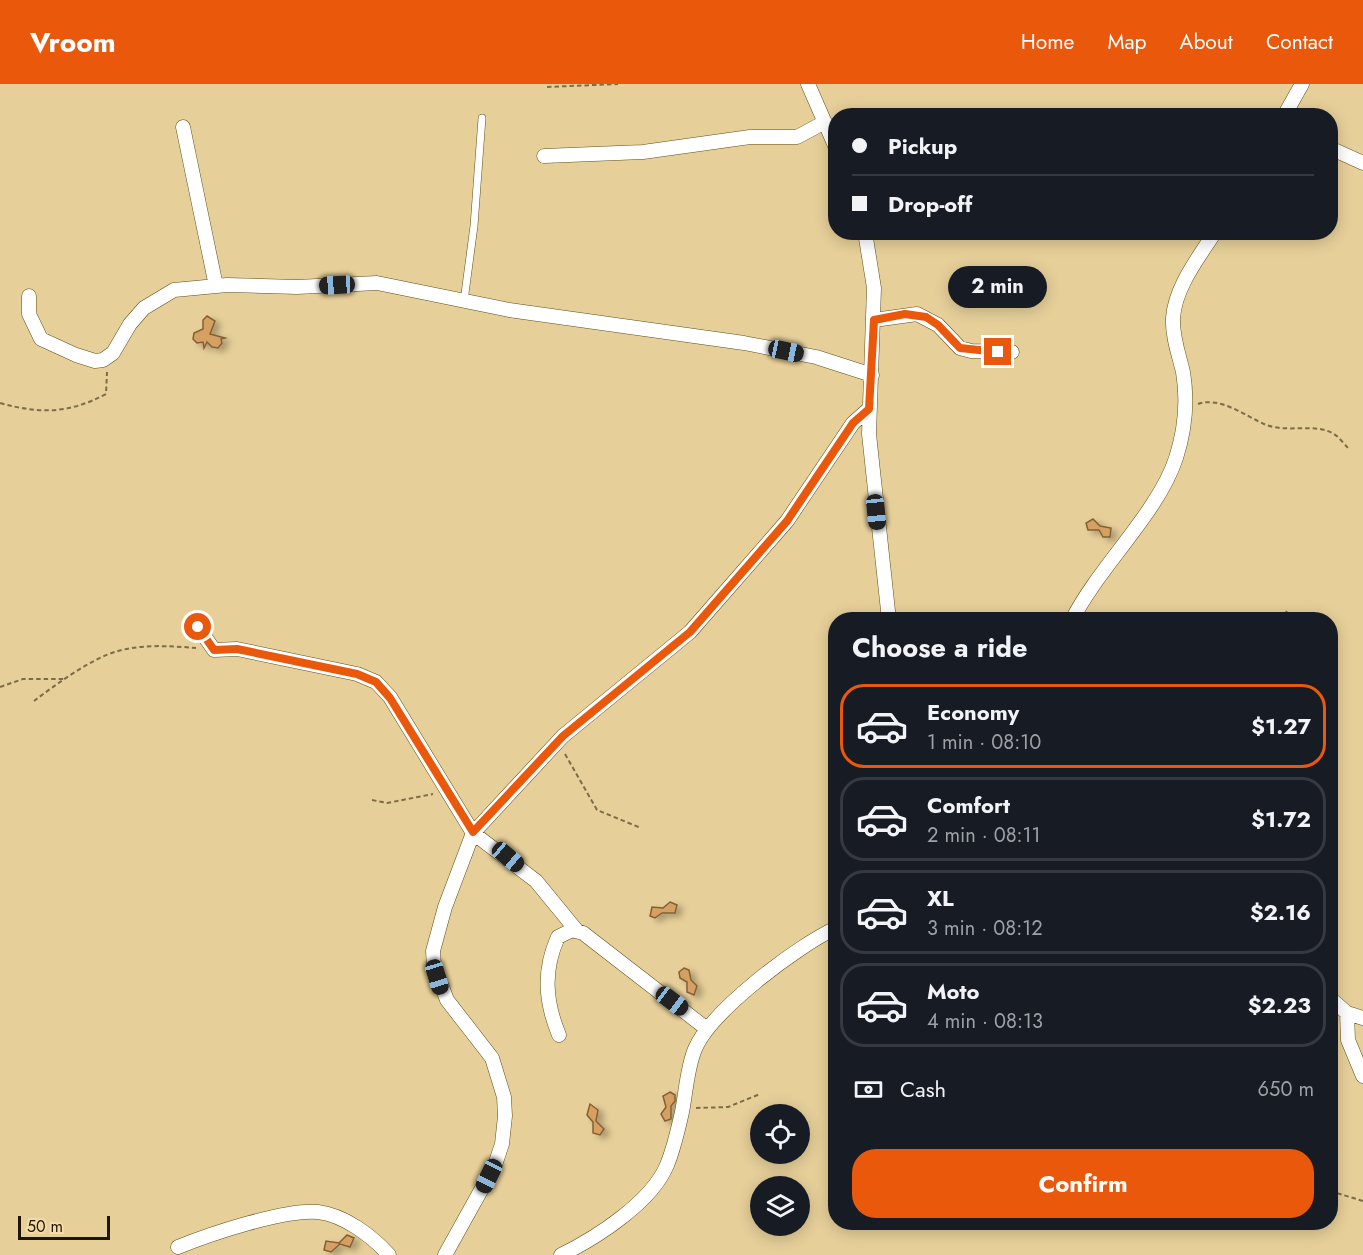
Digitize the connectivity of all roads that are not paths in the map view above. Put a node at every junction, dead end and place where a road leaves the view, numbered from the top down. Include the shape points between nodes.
1 (808, 84) edge
2 (1302, 84) edge
3 (1290, 108) edge
4 (482, 118) dead end
5 (825, 122) junction
6 (183, 127) dead end
7 (828, 129) edge
8 (1338, 152) edge
9 (544, 156) dead end
10 (1363, 163) edge
11 (867, 240) edge
12 (1210, 240) edge
13 (216, 286) junction
14 (29, 296) dead end
15 (464, 301) junction
16 (874, 320) junction
17 (1012, 352) dead end
18 (872, 375) junction
19 (869, 409) junction
20 (888, 612) edge
21 (1076, 612) edge
22 (198, 627) dead end
23 (473, 832) junction
24 (577, 931) junction
25 (828, 932) edge
26 (1338, 1005) edge
27 (1347, 1013) junction
28 (1363, 1018) edge
29 (707, 1029) junction
30 (559, 1035) dead end
31 (1363, 1076) edge
32 (178, 1247) dead end
33 (389, 1255) edge
34 (445, 1255) edge
35 (561, 1255) edge

1 - 5 street
2 - 3 street
4 - 15 lane
5 - 7 street
5 - 9 street via 796,136 750,137 653,151
6 - 13 street
8 - 10 street
11 - 16 street
12 - 21 street via 1175,306 1174,330 1186,407 1178,451 1167,479
13 - 14 street via 174,290 157,298 130,324 108,358 95,361 41,339 29,314
13 - 15 street via 377,283
15 - 18 street via 744,343 816,357
16 - 17 street via 917,314 938,325 960,348
16 - 18 street
18 - 19 street
19 - 20 street via 873,490
19 - 23 street via 853,423 787,521 690,632 558,741
22 - 23 street via 214,650 237,649 357,674 376,682 390,698
23 - 24 street via 536,880
23 - 34 street via 445,907 433,951 434,966 447,1000 492,1058 504,1097 505,1116 495,1166
24 - 29 street
24 - 30 street via 566,930 558,937 547,975 548,1001
25 - 29 street via 786,959
26 - 27 street
27 - 28 street
27 - 31 street via 1348,1040
29 - 35 street via 691,1060 675,1143 659,1181 628,1211
32 - 33 street via 215,1232 318,1212 353,1226

